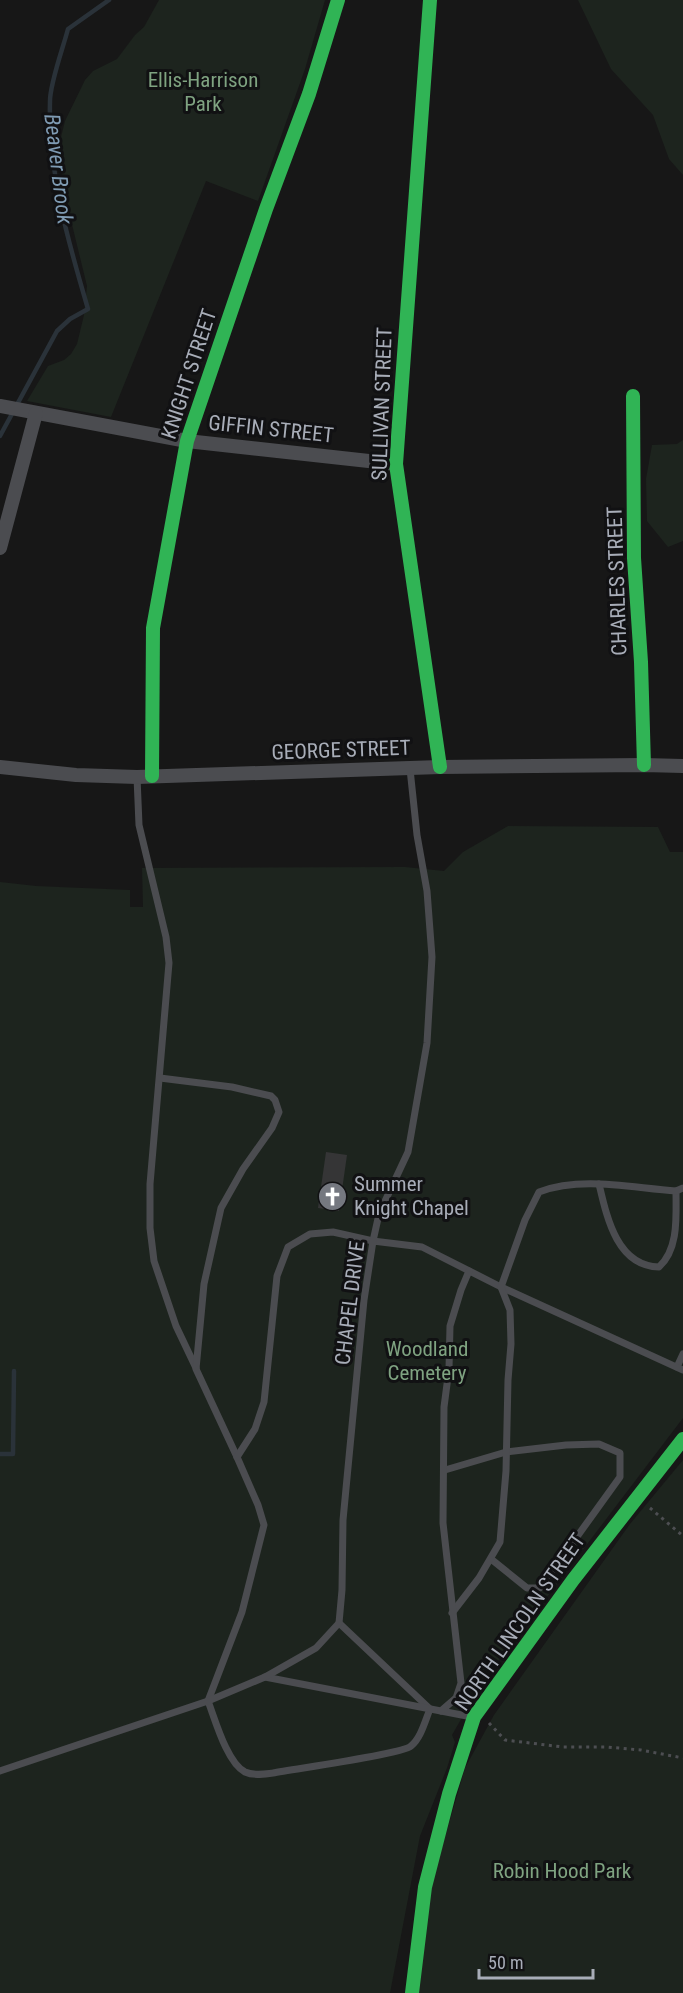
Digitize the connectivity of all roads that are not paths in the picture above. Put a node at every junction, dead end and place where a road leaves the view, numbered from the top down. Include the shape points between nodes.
1 (338, 0) edge
2 (430, 0) edge
3 (633, 396) dead end
4 (2, 407) edge
5 (30, 412) junction
6 (187, 441) junction
7 (396, 464) junction
8 (0, 548) edge
9 (644, 765) junction
10 (683, 766) edge
11 (0, 767) edge
12 (440, 767) junction
13 (410, 769) junction
14 (152, 776) junction
15 (137, 777) junction
16 (160, 1078) junction
17 (599, 1184) junction
18 (679, 1190) edge
19 (373, 1241) junction
20 (469, 1271) junction
21 (501, 1287) junction
22 (683, 1354) edge
23 (680, 1368) edge
24 (196, 1369) junction
25 (683, 1439) edge
26 (506, 1452) junction
27 (237, 1457) junction
28 (445, 1470) junction
29 (490, 1559) junction
30 (452, 1613) junction
31 (339, 1623) junction
32 (265, 1677) junction
33 (208, 1701) junction
34 (430, 1709) junction
35 (441, 1711) junction
36 (474, 1717) junction
37 (0, 1771) edge
38 (412, 1993) edge

1 - 6 street, KNIGHT STREET via 309,94
2 - 7 street, SULLIVAN STREET
3 - 9 street, CHARLES STREET via 634,558
4 - 5 street, GIFFIN STREET
5 - 6 street, GIFFIN STREET
5 - 8 street
6 - 7 street, GIFFIN STREET
6 - 14 street, KNIGHT STREET via 153,628
7 - 12 street, SULLIVAN STREET
9 - 10 street, GEORGE STREET
9 - 12 street, GEORGE STREET
11 - 15 street, GEORGE STREET
12 - 13 street, GEORGE STREET
13 - 14 street, GEORGE STREET
13 - 19 lane, CHAPEL DRIVE via 432,957 427,1044 408,1152 379,1214
14 - 15 street, GEORGE STREET
15 - 16 lane via 139,825 169,963
16 - 24 lane via 150,1184 154,1261 176,1326
16 - 24 lane via 271,1096 279,1112 220,1208 204,1284
17 - 18 lane
17 - 18 lane via 607,1218 622,1247 632,1260 646,1267 659,1267 669,1258
17 - 21 lane via 559,1185 539,1192
19 - 20 lane via 422,1246
19 - 27 lane via 333,1232 310,1234 288,1247 278,1276 264,1402 255,1429
19 - 31 lane, CHAPEL DRIVE via 344,1520
20 - 21 lane
20 - 28 lane via 450,1326 444,1407
21 - 23 lane
21 - 26 lane via 510,1310
22 - 23 lane
24 - 27 lane
25 - 36 street, NORTH LINCOLN STREET via 573,1580
26 - 28 lane
26 - 29 lane via 500,1542
26 - 29 lane via 599,1444 620,1453 620,1477 540,1588 527,1588
27 - 33 lane via 264,1525 242,1612
28 - 30 lane via 443,1523
29 - 30 lane
30 - 35 lane via 461,1683 456,1698
31 - 32 lane via 315,1648
31 - 34 lane
32 - 33 lane
32 - 34 lane
33 - 34 lane via 236,1766 256,1775 409,1749
33 - 37 lane
34 - 35 lane
35 - 36 lane
36 - 38 street, NORTH LINCOLN STREET via 448,1794 425,1887

